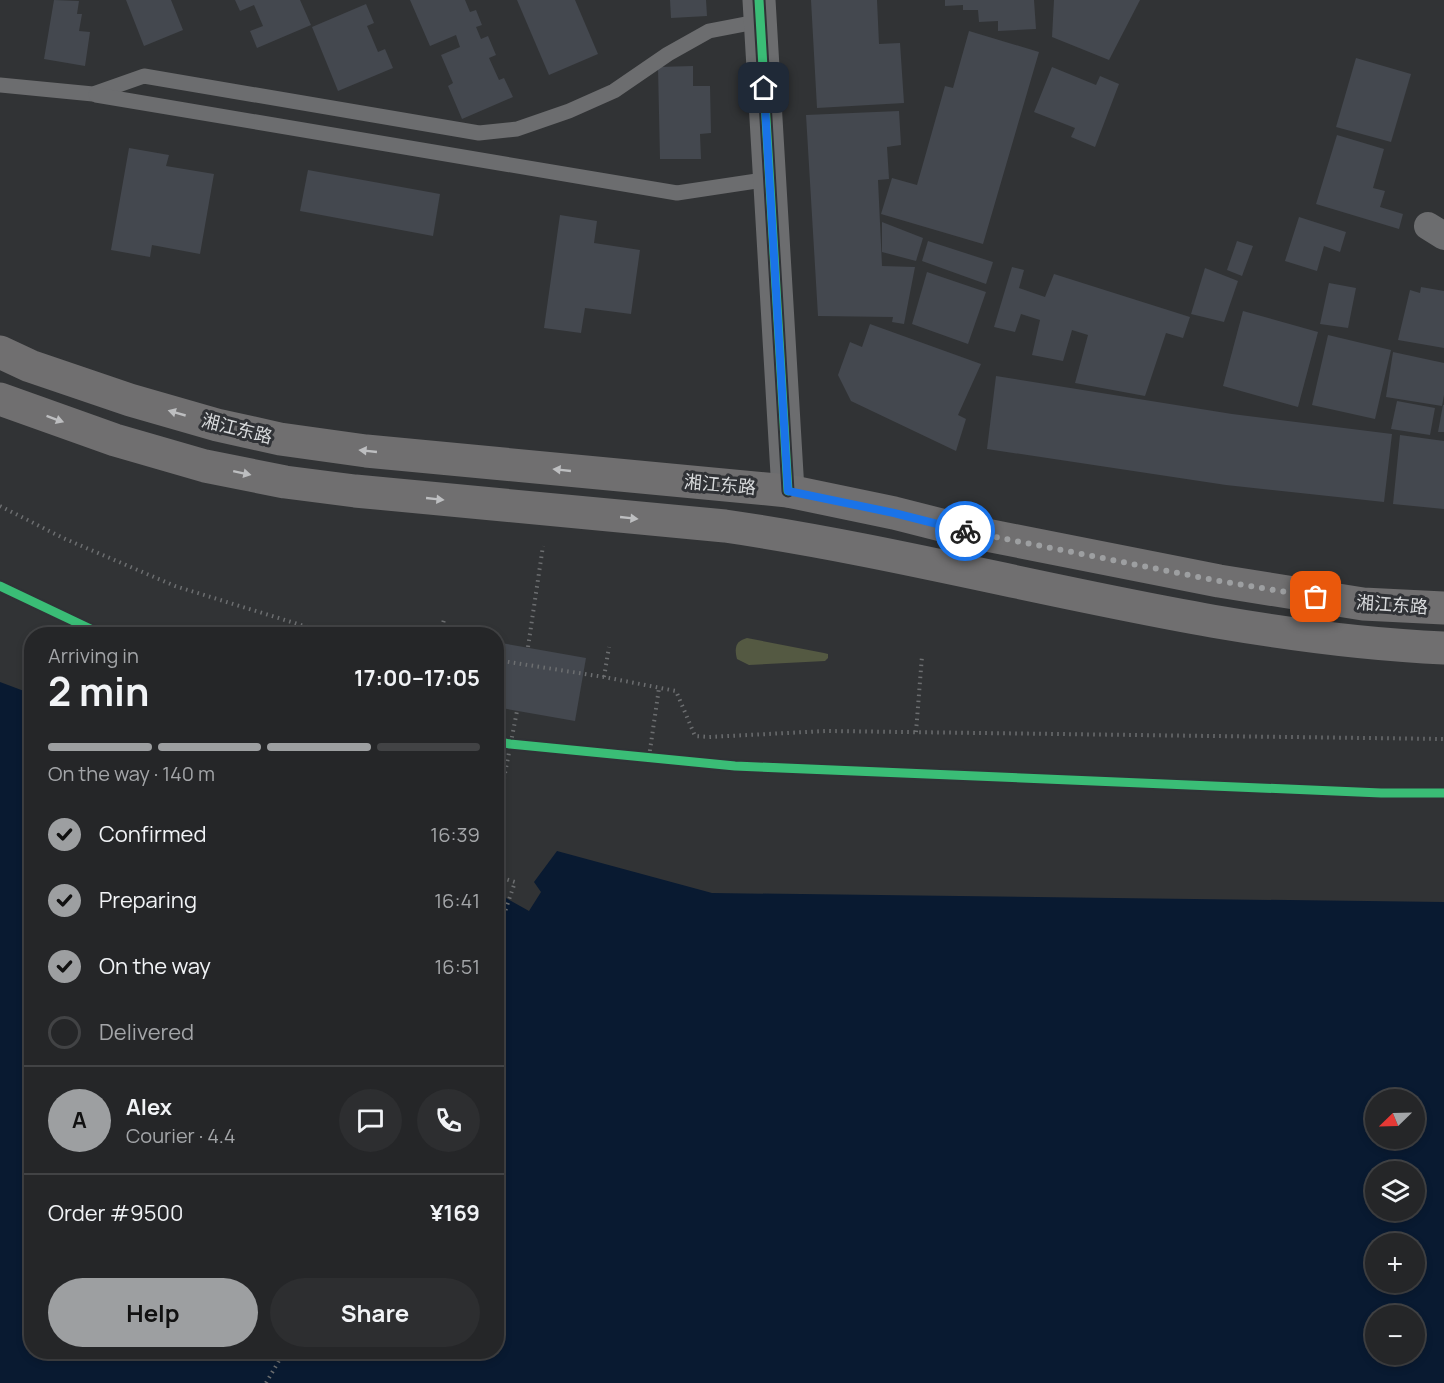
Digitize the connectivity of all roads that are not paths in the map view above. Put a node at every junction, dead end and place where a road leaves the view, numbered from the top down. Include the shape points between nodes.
1 (760, 10) edge
2 (0, 85) edge
3 (93, 94) junction
4 (770, 179) junction
5 (0, 352) edge
6 (0, 399) edge
7 (788, 491) junction
8 (1444, 608) edge
9 (1444, 648) edge

1 - 3 lane via 709,31 614,91 569,111 517,129 479,134 144,76
1 - 4 street
2 - 3 lane
3 - 4 lane via 677,193
4 - 7 street
7 -> 5 main road, 湘江东路 via 377,452 280,439 130,400
6 -> 9 main road via 115,440 205,466 285,482 774,533 1205,621 1384,646
7 - 8 main road, 湘江东路 via 1219,581 1363,604

